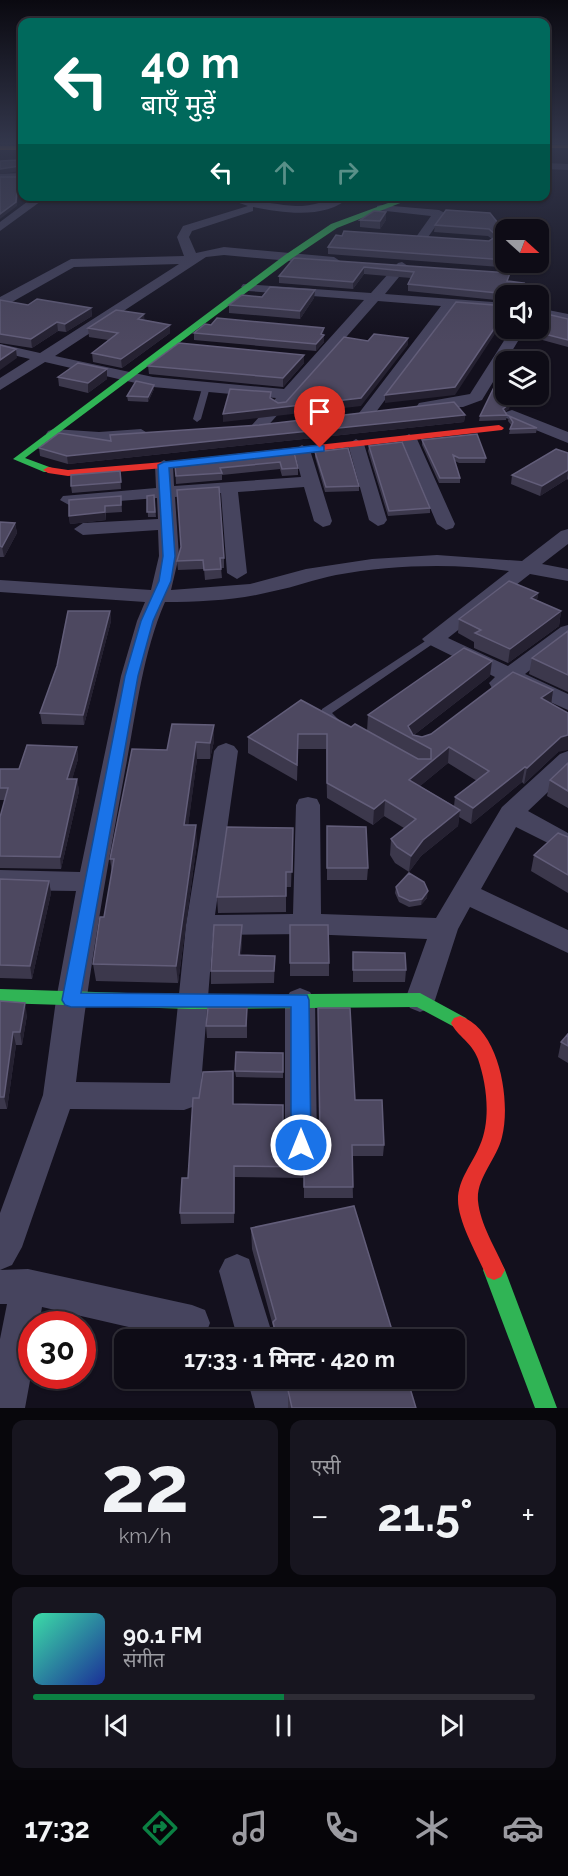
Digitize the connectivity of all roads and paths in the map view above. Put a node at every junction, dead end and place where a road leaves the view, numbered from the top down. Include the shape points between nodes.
1 (23, 211) edge
2 (244, 211) edge
3 (373, 211) edge
4 (412, 211) edge
5 (0, 213) edge
6 (18, 214) junction
7 (0, 227) edge
8 (327, 231) junction
9 (351, 232) edge
10 (422, 237) edge
11 (288, 257) junction
12 (192, 260) junction
13 (345, 262) edge
14 (379, 264) edge
15 (248, 287) junction
16 (375, 296) junction
17 (452, 302) junction
18 (0, 303) edge
19 (495, 306) edge
20 (549, 314) edge
21 (208, 317) junction
22 (568, 318) edge
23 (231, 319) edge
24 (322, 328) edge
25 (345, 330) junction
26 (512, 339) edge
27 (173, 344) junction
28 (196, 346) edge
29 (0, 348) edge
30 (297, 356) edge
31 (45, 357) junction
32 (320, 358) junction
33 (128, 378) junction
34 (0, 385) edge
35 (206, 387) junction
36 (288, 394) junction
37 (409, 408) edge
38 (388, 411) edge
39 (512, 415) edge
40 (283, 423) edge
41 (194, 425) joint
42 (499, 428) dead end
43 (214, 429) edge
44 (156, 433) edge
45 (52, 434) junction
46 (568, 438) edge
47 (409, 439) junction
48 (356, 444) junction
49 (302, 450) junction
50 (164, 465) junction
51 (311, 481) junction
52 (229, 489) junction
53 (166, 493) junction
54 (69, 500) edge
55 (378, 520) dead end
56 (323, 521) dead end
57 (168, 524) junction
58 (446, 524) dead end
59 (82, 529) dead end
60 (568, 535) edge
61 (522, 570) junction
62 (237, 573) dead end
63 (568, 575) edge
64 (0, 586) edge
65 (568, 586) edge
66 (158, 598) junction
67 (568, 631) edge
68 (433, 639) junction
69 (510, 676) junction
70 (483, 696) edge
71 (568, 703) edge
72 (344, 727) edge
73 (226, 751) dead end
74 (568, 759) edge
75 (308, 805) dead end
76 (511, 813) junction
77 (568, 844) edge
78 (0, 880) edge
79 (91, 882) junction
80 (464, 892) junction
81 (307, 924) junction
82 (200, 925) junction
83 (444, 929) junction
84 (568, 942) edge
85 (0, 996) edge
86 (71, 1000) junction
87 (300, 1000) junction
88 (420, 1000) junction
89 (191, 1002) junction
90 (59, 1095) junction
91 (301, 1145) dead end
92 (0, 1253) edge
93 (237, 1271) dead end
94 (14, 1286) edge
95 (192, 1323) dead end
96 (253, 1329) edge
97 (269, 1389) edge
98 (6, 1408) edge
99 (274, 1408) edge
100 (546, 1408) edge

1 - 6 street
2 - 12 street via 187,229 183,237
3 - 8 street
4 - 10 street via 439,213
5 - 6 street
6 - 7 street
8 - 9 street
8 - 11 street
11 - 12 street via 218,251
11 - 13 street
11 - 15 street
12 - 18 street via 71,263
12 - 31 street
14 - 16 street via 407,267
15 - 16 street
15 - 21 street
16 - 17 street
16 - 25 street
17 - 19 street
17 - 38 street via 361,414
20 - 22 street
21 - 23 street
21 - 27 street
24 - 25 street
25 - 32 street
26 - 37 street via 476,397
27 - 28 street
27 - 33 street
29 - 31 street
30 - 32 street
31 - 33 street
31 - 34 street
32 - 36 street
33 - 35 street
33 - 45 street
35 - 36 street
35 - 41 lane
36 - 40 street via 254,426
39 - 46 street
41 - 43 street
42 - 47 street
44 - 45 street via 99,437
45 - 50 street via 18,459 68,473
47 - 48 street
47 - 58 street
48 - 49 street
48 - 55 street
49 - 50 street
49 - 51 street
50 - 53 street
51 - 52 street
51 - 56 street
52 - 53 street
52 - 62 street
53 - 54 street
53 - 57 street
57 - 59 street
57 - 66 street via 169,556
60 - 61 street
61 - 63 street
61 - 65 street
61 - 66 street via 457,571 309,586 281,584
61 - 68 street
64 - 66 street
66 - 79 street via 147,621 132,676
67 - 69 street
68 - 69 street
68 - 72 lane via 326,712 326,717
69 - 70 street
69 - 71 street
73 - 82 street
74 - 76 street
75 - 81 street
76 - 77 street
76 - 80 street
78 - 79 street
79 - 86 street
80 - 83 street
80 - 84 street
81 - 82 street
81 - 83 street
82 - 89 street
83 - 88 street
85 - 86 street
86 - 89 street
86 - 90 street
87 - 88 street
87 - 89 street
87 - 91 street
88 - 100 street via 471,1029 489,1062 495,1090 493,1136 472,1182 468,1201
89 - 90 street via 184,1097
90 - 92 street
93 - 96 street
94 - 95 street
94 - 98 street
97 - 99 street

